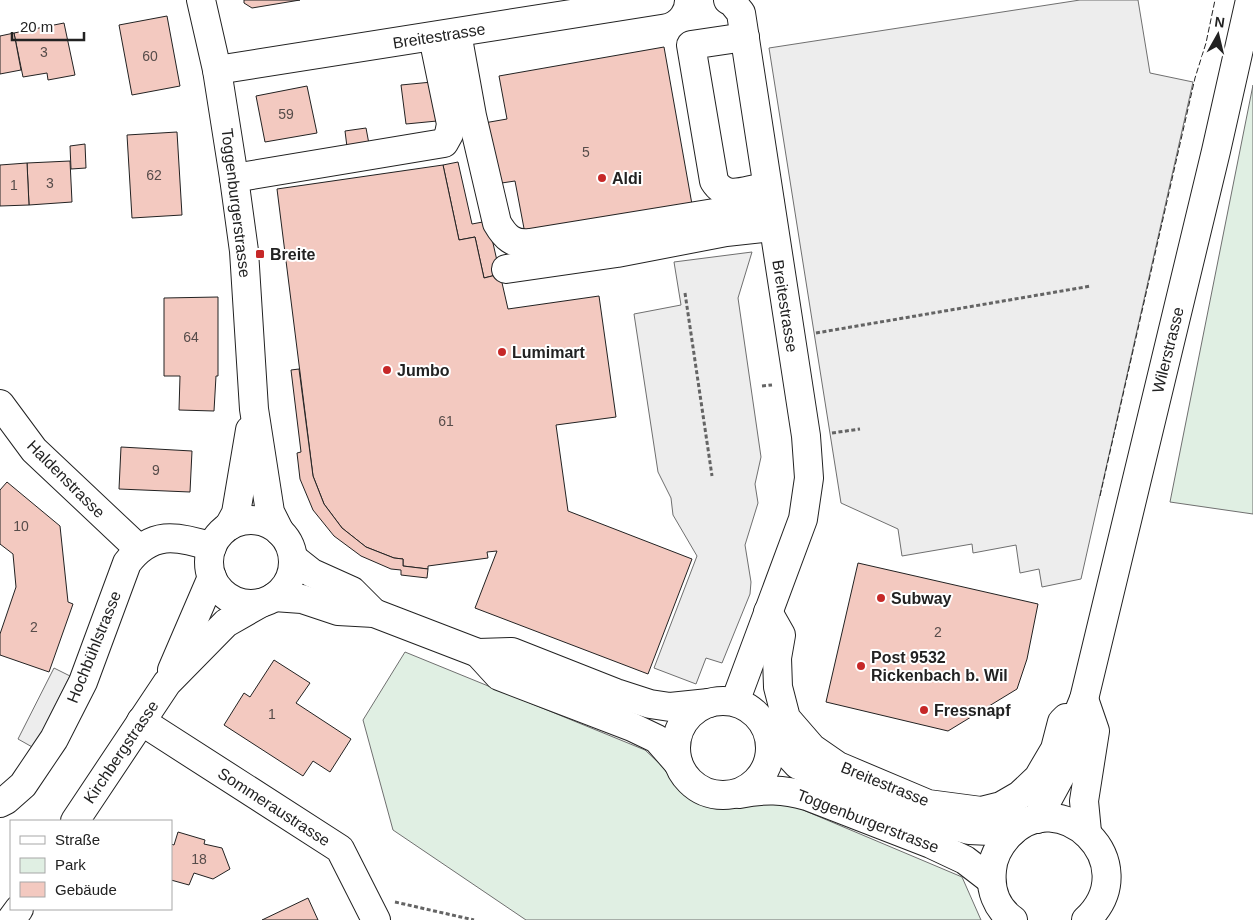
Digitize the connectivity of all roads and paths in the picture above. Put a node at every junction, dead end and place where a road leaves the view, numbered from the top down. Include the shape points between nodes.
1 (201, 0) edge
2 (660, 0) edge
3 (728, 0) edge
4 (1250, 0) edge
5 (445, 35) junction
6 (745, 37) junction
7 (217, 70) junction
8 (234, 178) junction
9 (770, 206) junction
10 (506, 269) dead end
11 (1091, 286) dead end
12 (685, 293) dead end
13 (811, 334) dead end
14 (777, 384) dead end
15 (762, 386) dead end
16 (0, 404) edge
17 (254, 409) junction
18 (860, 429) dead end
19 (826, 434) dead end
20 (712, 476) dead end
21 (229, 526) junction
22 (280, 532) junction
23 (212, 547) junction
24 (138, 548) junction
25 (293, 558) junction
26 (212, 577) junction
27 (268, 600) junction
28 (768, 612) junction
29 (374, 613) junction
30 (478, 653) junction
31 (167, 683) junction
32 (1084, 699) junction
33 (736, 702) junction
34 (709, 703) junction
35 (141, 720) junction
36 (769, 734) junction
37 (678, 762) junction
38 (738, 794) junction
39 (0, 802) edge
40 (1037, 819) junction
41 (76, 820) edge
42 (1012, 832) junction
43 (1087, 832) junction
44 (991, 880) junction
45 (371, 908) edge
46 (1009, 919) edge
47 (474, 920) edge
48 (1086, 920) edge

1 - 7 main road, Toggenburgerstrasse
2 - 5 main road, Breitestrasse
3 - 6 main road, Breitestrasse via 741,13
4 - 32 main road, Wilerstrasse
5 - 7 main road, Breitestrasse
5 - 8 main road via 450,134 444,143
5 - 9 main road via 472,116 498,223 503,234 512,241 530,243
6 - 9 main road, Breitestrasse
6 - 9 main road via 691,45 714,182 726,193
7 - 8 main road, Toggenburgerstrasse
8 - 17 main road, Toggenburgerstrasse via 244,251
9 - 10 main road via 726,232 617,253
9 - 28 main road, Breitestrasse via 806,436 809,478 803,519 792,555
11 - 13 path
12 - 20 path
14 - 15 path
16 - 24 main road, Haldenstrasse via 34,450
17 - 21 main road, Toggenburgerstrasse via 237,509
17 - 22 main road, Toggenburgerstrasse via 270,512
18 - 19 path
21 - 22 main road via 255,520
21 - 23 main road via 218,535
22 - 25 main road
23 - 24 main road via 172,538 153,540
23 - 26 main road via 209,567
24 - 39 main road, Hochbühlstrasse via 127,563 83,682 54,739 23,785
25 - 27 main road via 289,580 283,590
25 - 29 main road via 312,573 352,591
26 - 27 main road via 226,596 237,602
26 - 31 main road, Kirchbergstrasse
27 - 29 main road via 302,599 338,612
27 - 31 main road, Kirchbergstrasse via 226,623
28 - 32 main road, Breitestrasse via 781,635 777,658 778,687 786,718 791,724 812,748 838,766 928,804 981,811 1001,806 1020,795 1038,778 1062,722
28 - 33 main road, Breitestrasse
29 - 30 main road
30 - 34 main road via 512,652 650,704 670,707
30 - 37 main road via 499,676 657,739
31 - 35 main road, Kirchbergstrasse
32 - 40 main road, Wilerstrasse via 1073,726 1062,773
32 - 43 main road via 1095,731 1084,801
33 - 34 main road
33 - 36 main road via 761,719
34 - 37 main road via 694,710 683,723 675,746
35 - 41 main road, Kirchbergstrasse
35 - 45 main road, Sommeraustrasse via 340,849
36 - 38 main road via 768,767 752,786
36 - 42 main road, Toggenburgerstrasse via 798,765 846,786 930,819 969,830
37 - 38 main road via 686,778 698,789 711,794
38 - 44 main road, Toggenburgerstrasse via 765,789 788,790 806,796 931,844 965,860
40 - 42 main road
40 - 43 main road via 1072,823
42 - 44 main road via 1000,845 993,862
43 - 48 main road via 1105,862 1107,880 1103,897
44 - 46 main road via 999,906
45 - 47 path

